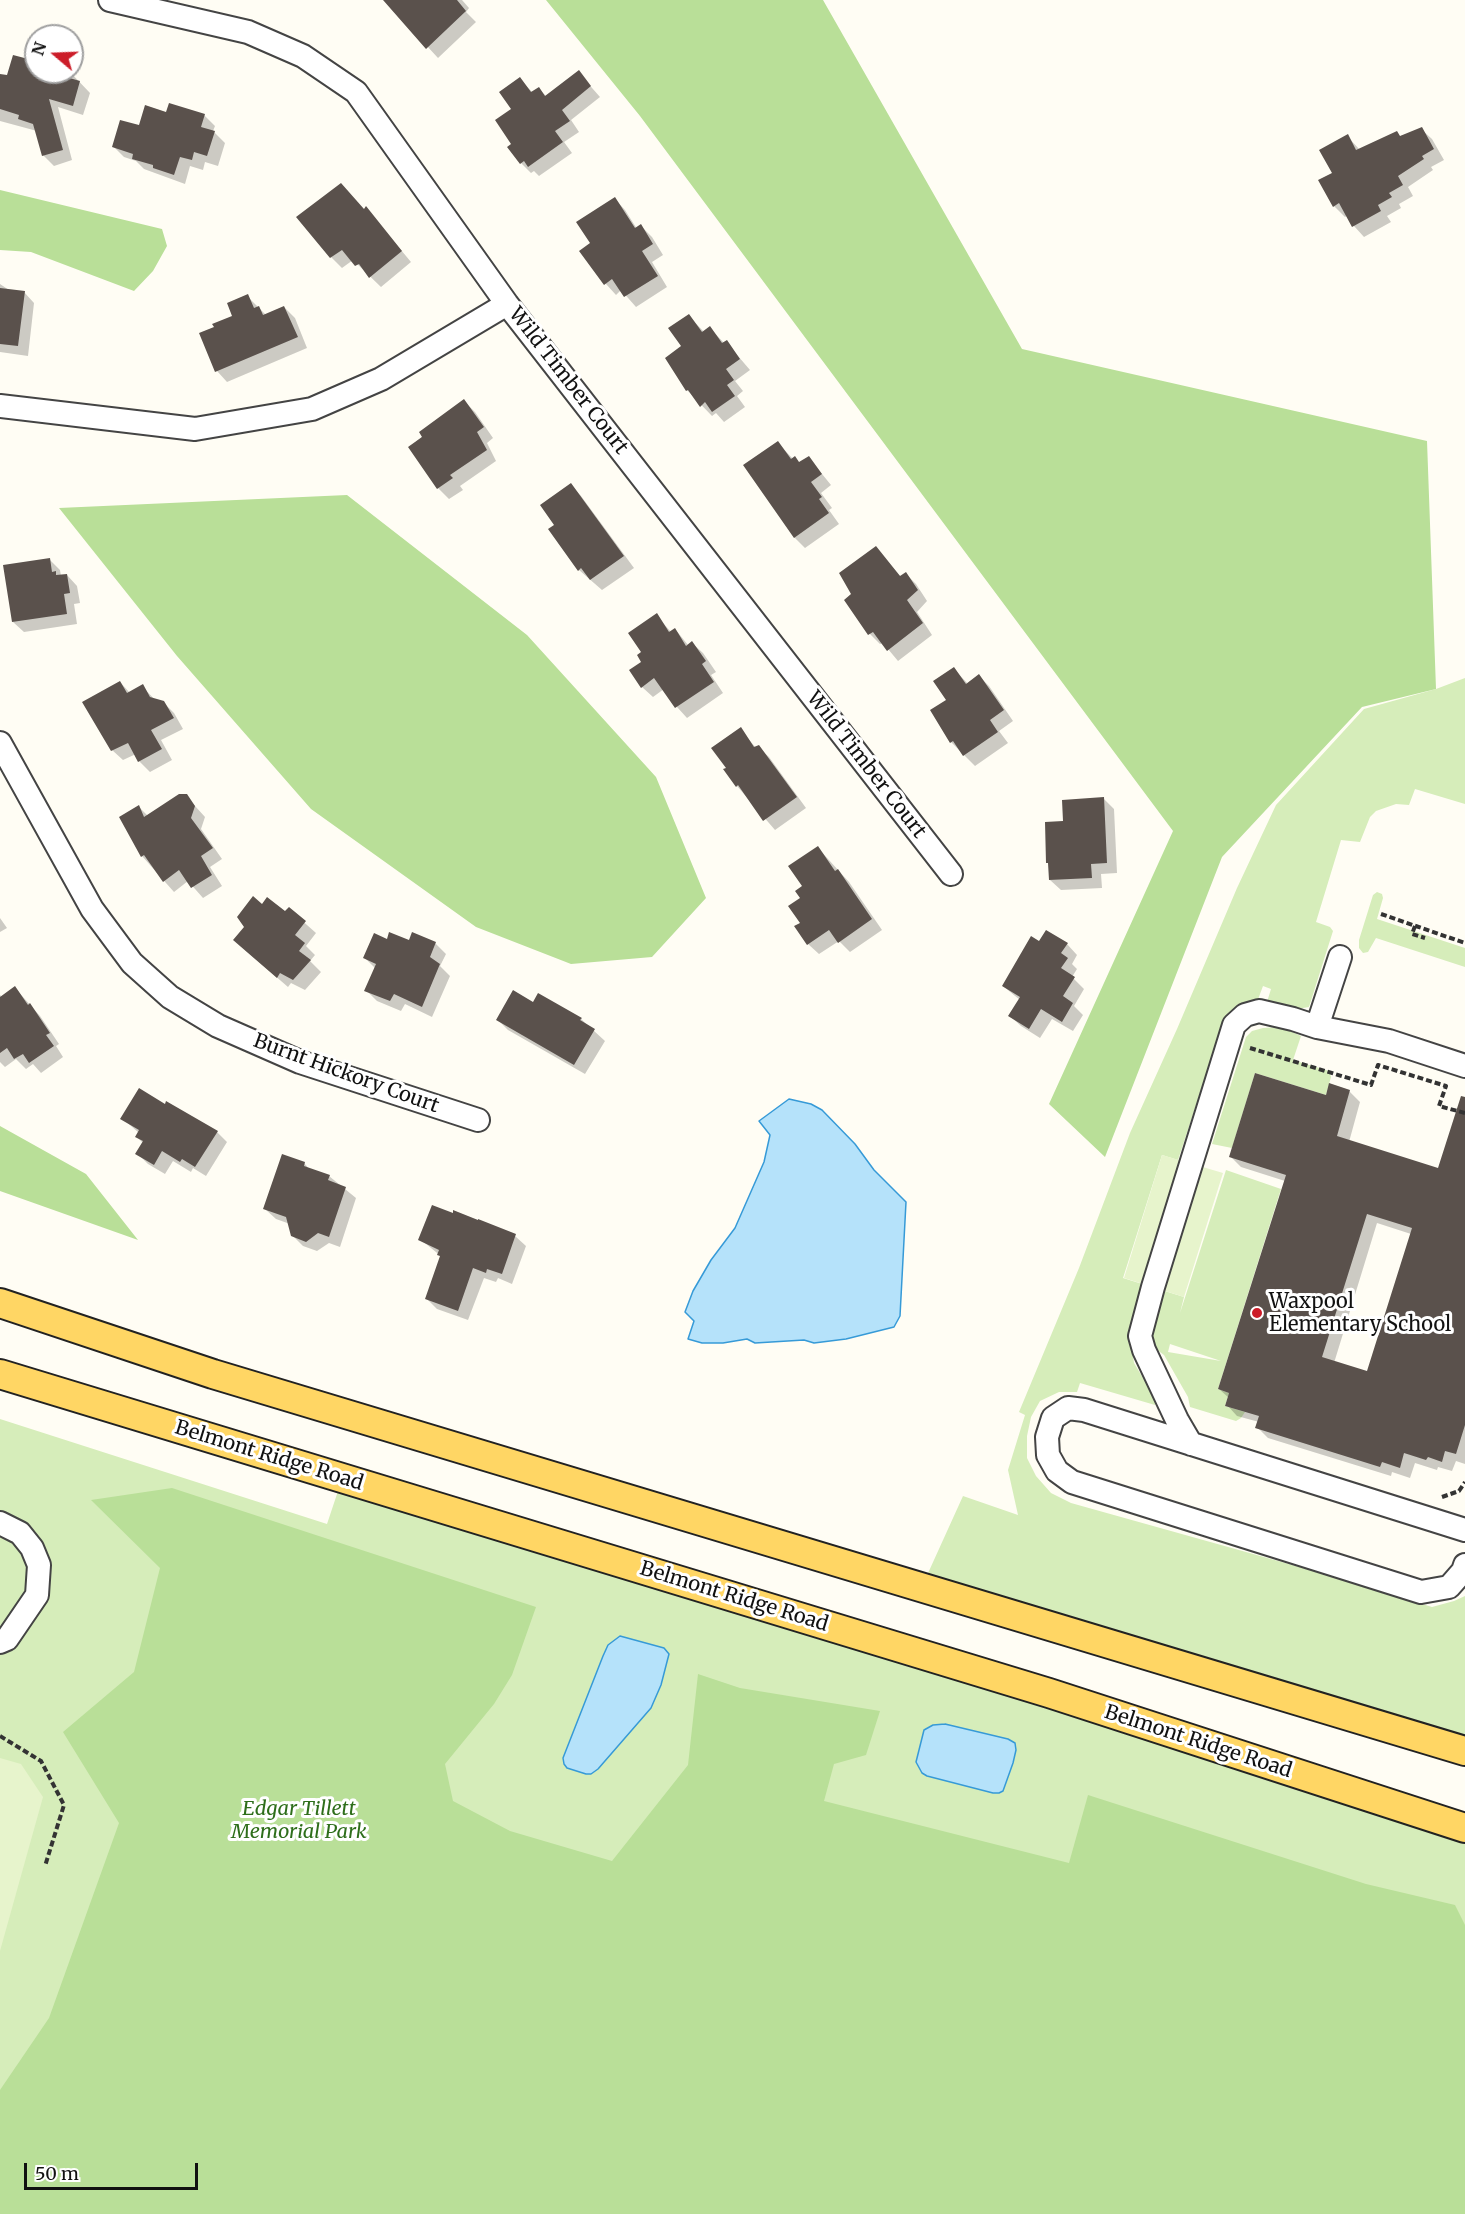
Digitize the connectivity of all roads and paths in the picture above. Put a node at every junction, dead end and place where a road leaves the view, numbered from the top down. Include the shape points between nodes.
1 (110, 0) edge
2 (507, 304) junction
3 (0, 406) edge
4 (0, 743) edge
5 (951, 874) dead end
6 (1381, 914) dead end
7 (1415, 926) junction
8 (1425, 938) dead end
9 (1465, 943) edge
10 (1340, 957) dead end
11 (1317, 1027) junction
12 (1228, 1041) junction
13 (1465, 1066) edge
14 (1465, 1113) edge
15 (478, 1120) dead end
16 (0, 1303) edge
17 (0, 1374) edge
18 (1191, 1444) junction
19 (0, 1523) edge
20 (1465, 1530) edge
21 (1465, 1565) edge
22 (0, 1642) edge
23 (0, 1736) edge
24 (1465, 1751) edge
25 (1465, 1828) edge
26 (45, 1866) dead end

1 - 2 street, Wild Timber Court via 248,32 303,56 356,92
2 - 3 street via 381,379 312,408 195,429
2 - 5 street, Wild Timber Court
4 - 15 street, Burnt Hickory Court via 92,909 132,963 170,997 218,1026 300,1062
6 - 7 path
7 - 8 path via 1412,934
7 - 9 path
10 - 11 street
11 - 12 street via 1259,1011 1245,1015 1234,1025
11 - 13 street via 1389,1041
12 - 14 path via 1371,1085 1378,1065 1446,1086 1439,1106
12 - 18 street via 1140,1336
16 - 24 main road via 213,1374
17 - 25 main road, Belmont Ridge Road via 1049,1693
18 - 20 street
18 - 21 street via 1068,1408 1053,1418 1047,1437 1048,1455 1057,1471 1072,1482 1421,1592 1449,1587
19 - 22 street via 20,1533 39,1566 37,1594 7,1639
23 - 26 path via 41,1761 64,1805

